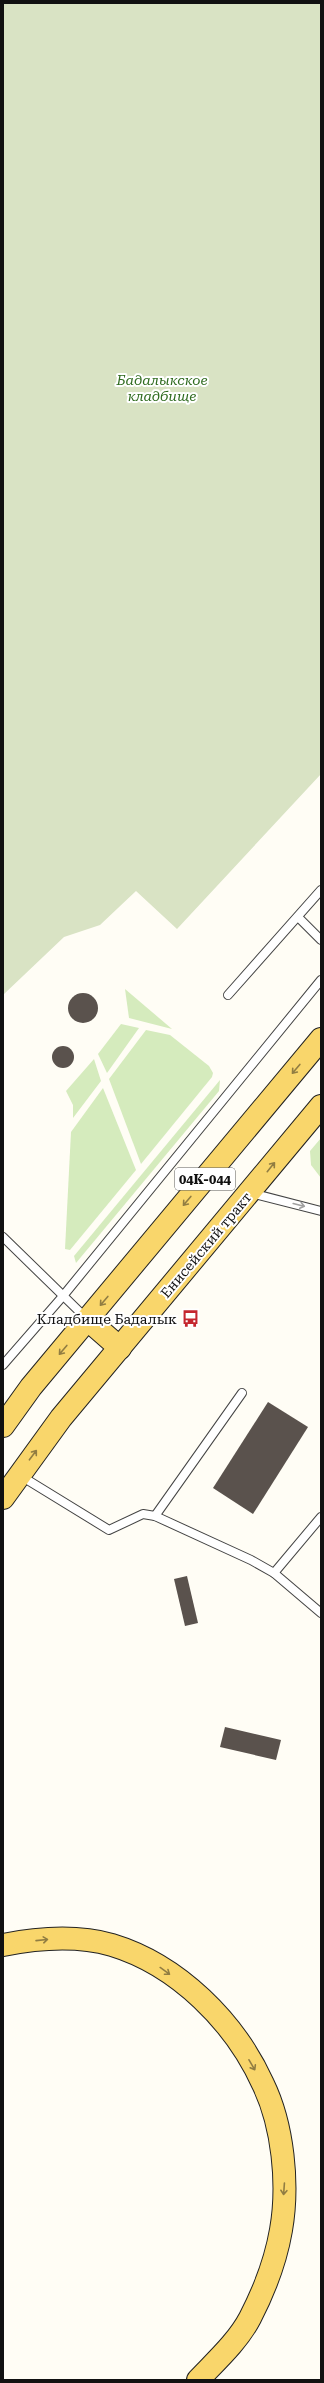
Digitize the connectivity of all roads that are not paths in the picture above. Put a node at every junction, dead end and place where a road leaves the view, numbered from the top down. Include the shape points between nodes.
1 (321, 890) edge
2 (298, 917) junction
3 (321, 940) edge
4 (321, 980) edge
5 (228, 995) dead end
6 (321, 1039) edge
7 (321, 1106) edge
8 (250, 1193) junction
9 (321, 1211) edge
10 (3, 1237) edge
11 (63, 1296) junction
12 (88, 1320) junction
13 (120, 1348) junction
14 (3, 1365) edge
15 (242, 1393) dead end
16 (3, 1426) edge
17 (18, 1474) junction
18 (3, 1498) edge
19 (155, 1516) junction
20 (321, 1517) edge
21 (274, 1574) junction
22 (321, 1613) edge
23 (3, 1945) edge
24 (198, 2380) edge

1 - 2 lane
2 - 3 lane
2 - 5 lane
4 - 11 lane
6 -> 12 main road, 04К-044
8 -> 7 main road, Енисейский тракт / 04К-044
8 -> 9 lane
8 - 13 main road, Енисейский тракт / 04К-044
10 - 11 lane
11 - 12 lane
11 - 14 lane
12 - 13 main road
12 -> 16 main road, 04К-044
17 -> 13 main road, Енисейский тракт / 04К-044
15 - 19 lane
17 - 18 main road, Енисейский тракт / 04К-044
17 - 19 lane via 109,1530 143,1514
19 - 21 lane via 251,1560
20 - 21 lane
21 - 22 lane
23 -> 24 main road via 60,1938 112,1945 155,1964 197,1994 233,2032 263,2084 278,2132 285,2179 281,2230 269,2272 249,2319 222,2355

